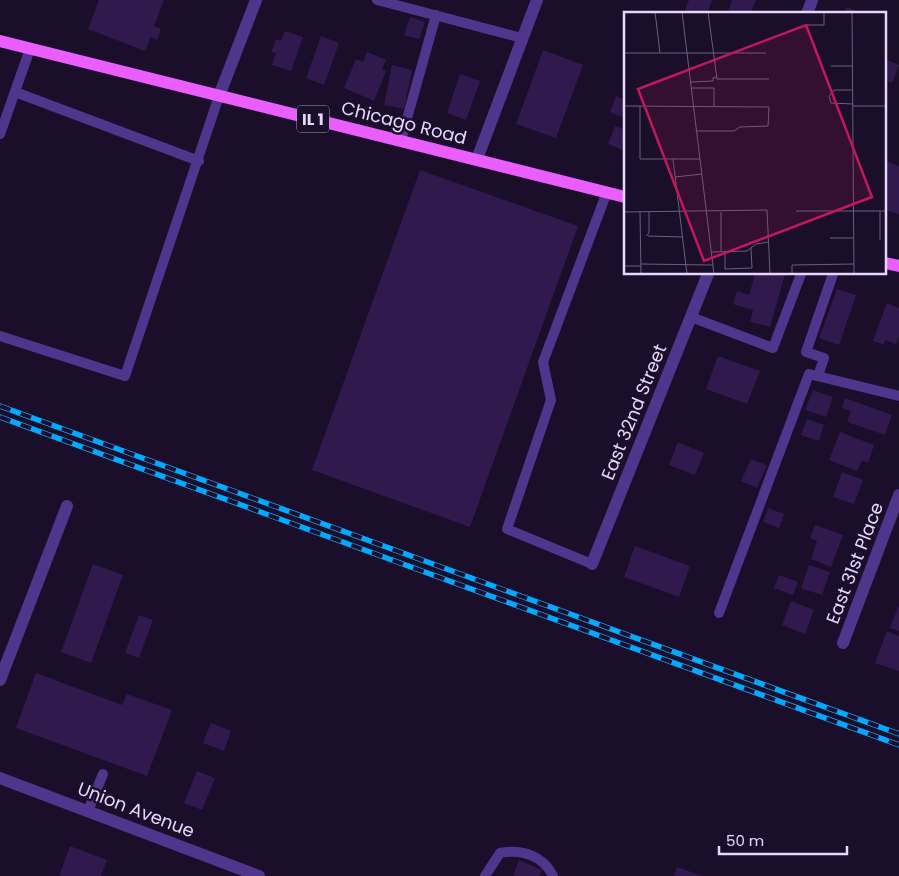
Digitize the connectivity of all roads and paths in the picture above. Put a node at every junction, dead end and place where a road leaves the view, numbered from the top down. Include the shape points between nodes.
1 (256, 0) edge
2 (377, 0) edge
3 (536, 0) edge
4 (812, 0) edge
5 (808, 12) edge
6 (436, 15) junction
7 (522, 38) junction
8 (0, 41) edge
9 (30, 49) junction
10 (15, 92) junction
11 (219, 96) junction
12 (4, 110) edge
13 (0, 134) edge
14 (401, 140) junction
15 (477, 159) junction
16 (199, 161) junction
17 (607, 192) junction
18 (624, 196) edge
19 (886, 263) edge
20 (899, 266) edge
21 (708, 275) edge
22 (801, 275) edge
23 (833, 275) edge
24 (690, 317) junction
25 (0, 336) edge
26 (818, 376) junction
27 (899, 396) edge
28 (899, 495) edge
29 (67, 506) dead end
30 (592, 564) joint
31 (718, 613) dead end
32 (843, 643) dead end
33 (0, 680) edge
34 (103, 774) dead end
35 (0, 778) edge
36 (88, 811) junction
37 (259, 876) edge
38 (485, 876) edge
39 (553, 876) edge

1 - 11 street
2 - 6 lane
3 - 7 street
4 - 5 street
6 - 7 lane
6 - 14 lane
7 - 15 street
8 - 9 main road, Chicago Road / IL 1
9 - 10 lane
9 - 11 main road, Chicago Road / IL 1
10 - 12 lane
10 - 16 lane
11 - 14 main road, Chicago Road / IL 1
11 - 16 lane
12 - 13 lane
14 - 15 main road, Chicago Road / IL 1
15 - 17 main road, Chicago Road / IL 1
16 - 25 lane via 125,376
17 - 18 main road, Chicago Road / IL 1
17 - 30 lane via 543,362 551,400 507,529
19 - 20 main road
21 - 24 street, East 32nd Street
22 - 24 lane via 773,348
23 - 26 lane via 806,352 824,358
24 - 30 street, East 32nd Street
26 - 27 lane
26 - 31 lane via 809,374
28 - 32 street, East 31st Place
29 - 33 street
34 - 36 lane
35 - 36 street, Union Avenue
36 - 37 street, Union Avenue
38 - 39 lane via 500,853 512,850 536,856

